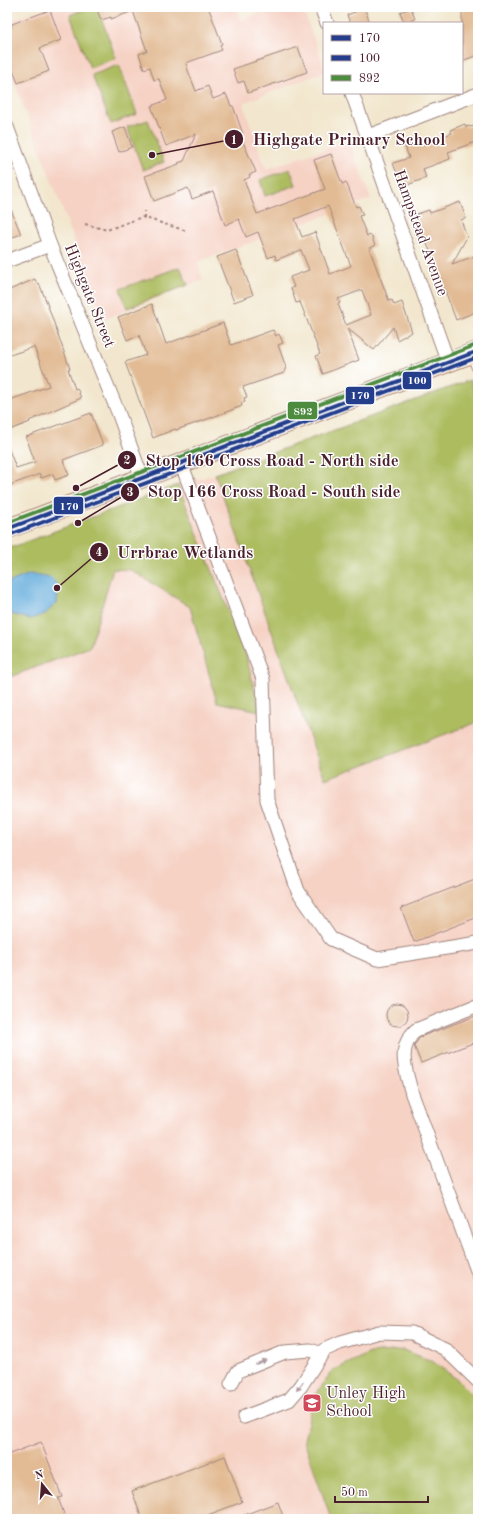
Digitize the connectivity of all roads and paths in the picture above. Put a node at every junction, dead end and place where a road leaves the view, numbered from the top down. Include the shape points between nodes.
1 (321, 7) edge
2 (327, 22) edge
3 (352, 94) edge
4 (478, 94) edge
5 (7, 127) edge
6 (368, 136) junction
7 (144, 211) dead end
8 (144, 218) junction
9 (85, 224) dead end
10 (187, 231) dead end
11 (50, 245) junction
12 (7, 261) edge
13 (476, 356) edge
14 (448, 362) junction
15 (181, 463) junction
16 (142, 478) junction
17 (7, 529) edge
18 (478, 943) edge
19 (478, 1005) edge
20 (478, 1273) edge
21 (322, 1354) junction
22 (478, 1381) edge
23 (231, 1384) dead end
24 (244, 1417) dead end

1 - 2 street
3 - 6 street, Hampstead Avenue
4 - 6 street
5 - 11 street, Highgate Street
6 - 14 street, Hampstead Avenue
7 - 8 path
8 - 9 path via 107,230
8 - 10 path
11 - 12 street
11 - 16 street, Highgate Street
13 - 14 highway
14 - 15 highway
15 - 16 highway
15 - 18 street via 263,679 267,800 298,891 331,939 377,959
16 - 17 highway
19 - 20 street via 416,1030 409,1036 404,1054 412,1094
21 - 22 street via 324,1350 340,1343 378,1332 412,1333 445,1350
23 -> 21 street via 238,1371 285,1352 310,1350
21 -> 24 street via 289,1400

